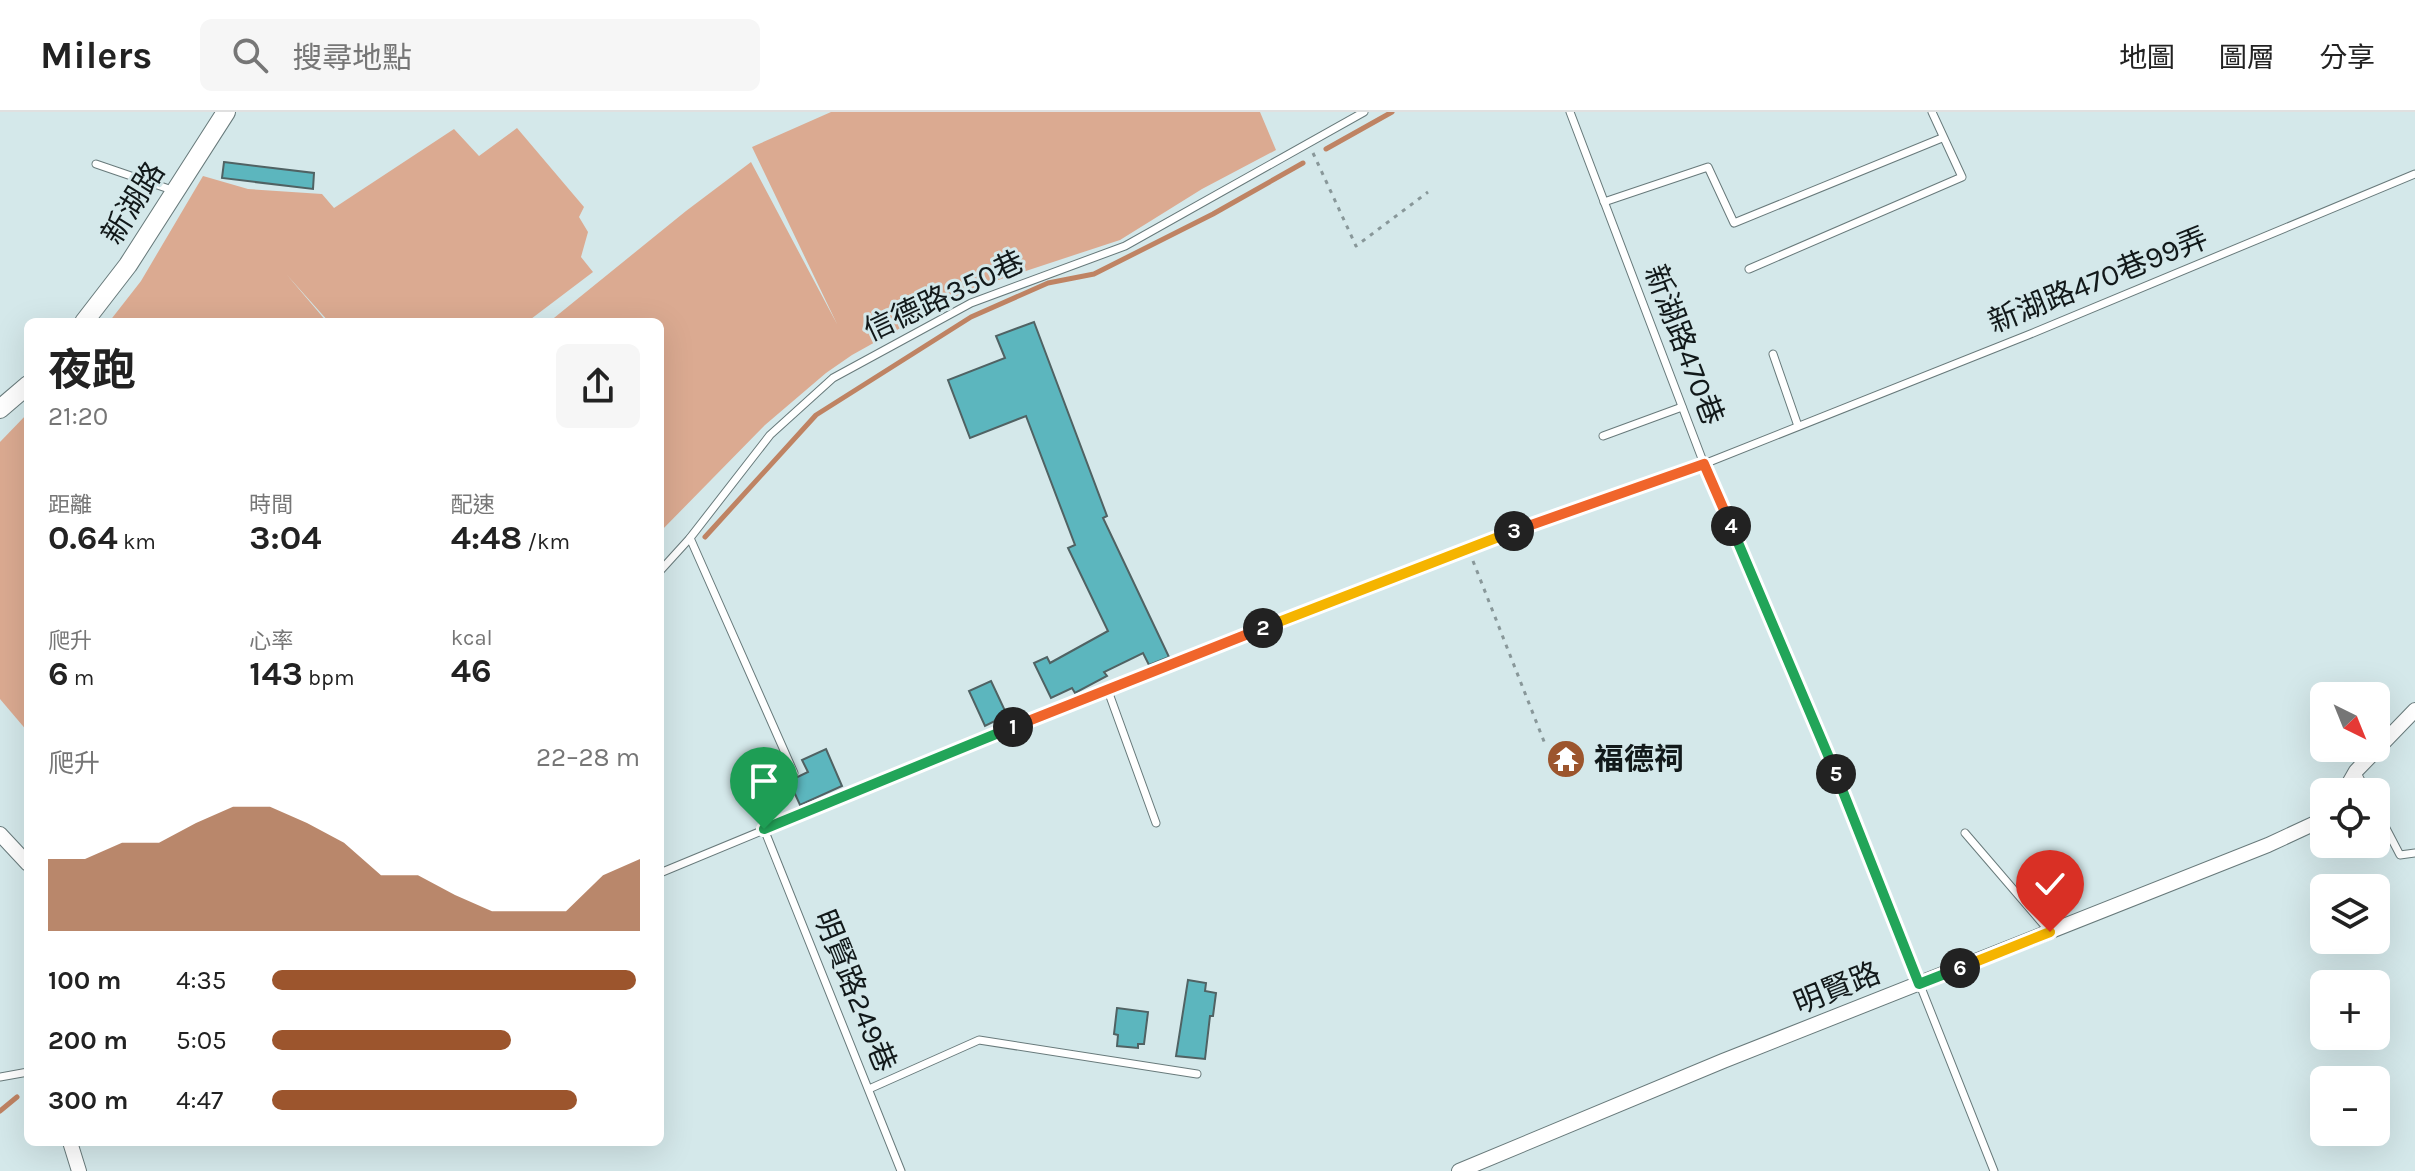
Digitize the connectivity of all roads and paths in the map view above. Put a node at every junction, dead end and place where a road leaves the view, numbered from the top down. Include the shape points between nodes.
1 (226, 112) edge
2 (1364, 112) edge
3 (1570, 112) edge
4 (1932, 112) edge
5 (1942, 138) junction
6 (1308, 143) junction
7 (96, 164) dead end
8 (2415, 174) edge
9 (174, 191) junction
10 (1428, 192) dead end
11 (1604, 202) junction
12 (1749, 269) dead end
13 (87, 318) edge
14 (1773, 354) dead end
15 (24, 388) edge
16 (1, 406) edge
17 (1682, 407) junction
18 (1798, 426) junction
19 (1603, 436) dead end
20 (1704, 464) junction
21 (690, 538) junction
22 (1468, 549) junction
23 (664, 567) edge
24 (1107, 688) junction
25 (2415, 710) edge
26 (1545, 744) dead end
27 (2356, 771) junction
28 (794, 773) dead end
29 (2352, 778) edge
30 (2360, 778) edge
31 (1156, 823) dead end
32 (2310, 826) edge
33 (764, 829) junction
34 (1965, 833) dead end
35 (0, 834) edge
36 (2390, 836) edge
37 (2415, 853) edge
38 (24, 860) edge
39 (664, 871) edge
40 (2050, 932) junction
41 (1919, 984) junction
42 (24, 1073) edge
43 (1197, 1074) dead end
44 (0, 1077) edge
45 (869, 1089) junction
46 (71, 1146) edge
47 (79, 1171) edge
48 (901, 1171) edge
49 (1459, 1171) edge
50 (1994, 1171) edge

1 - 9 street, 新湖路
2 - 6 lane, 信德路350巷
3 - 11 lane, 新湖路470巷
4 - 5 lane
5 - 11 lane via 1734,223 1708,167
5 - 12 lane via 1962,177
6 - 10 path via 1356,246
6 - 21 lane, 信德路350巷 via 1125,246 971,303 833,378 770,435
7 - 9 lane
8 - 18 lane, 新湖路470巷99弄
9 - 13 street, 新湖路
11 - 17 lane, 新湖路470巷
14 - 18 lane
15 - 16 street
17 - 19 lane
17 - 20 lane, 新湖路470巷
18 - 20 lane, 新湖路470巷99弄
20 - 22 lane, 新湖路470巷99弄
20 - 41 lane, 新湖路470巷 via 1815,721
21 - 23 lane, 信德路350巷
21 - 28 lane
22 - 24 lane, 新湖路470巷99弄
22 - 26 path
24 - 31 lane
24 - 33 lane, 新湖路470巷99弄
25 - 27 street
27 - 29 street
27 - 30 lane
32 - 40 street, 明賢路
33 - 39 lane, 新湖路470巷99弄
33 - 45 lane, 明賢路249巷
34 - 40 lane
35 - 38 street
36 - 37 lane via 2400,855
40 - 41 street, 明賢路
41 - 49 street, 明賢路
41 - 50 lane, 新湖路470巷
42 - 44 lane
43 - 45 lane via 979,1040
45 - 48 lane, 明賢路249巷
46 - 47 street

